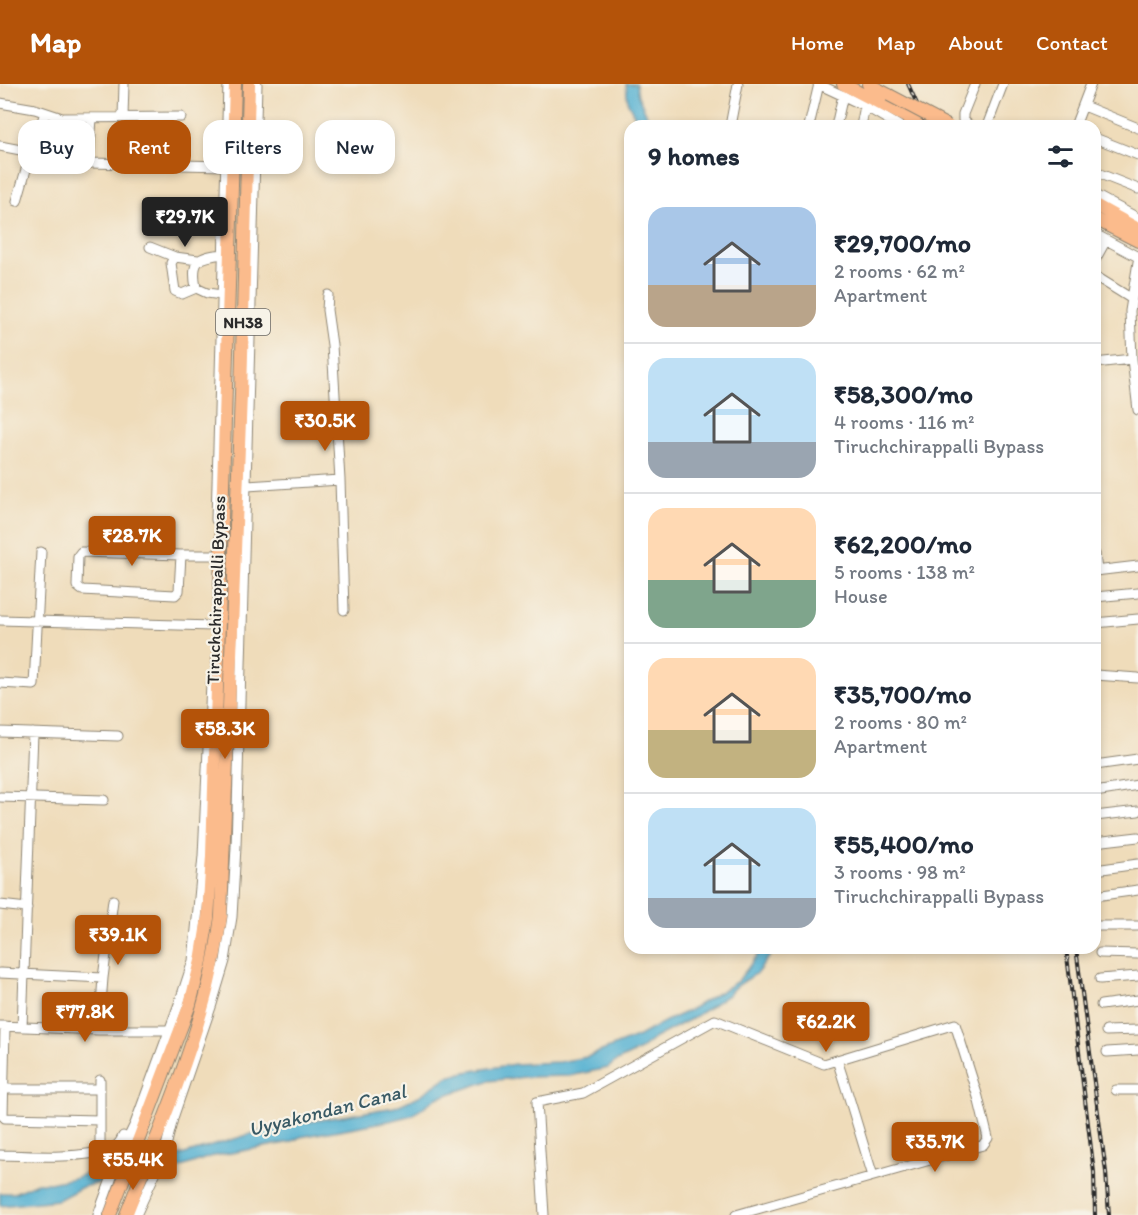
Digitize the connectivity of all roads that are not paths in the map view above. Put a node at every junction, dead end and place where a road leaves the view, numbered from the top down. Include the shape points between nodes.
1 (124, 84) edge
2 (228, 84) edge
3 (235, 84) edge
4 (249, 84) edge
5 (257, 84) edge
6 (738, 84) edge
7 (819, 84) edge
8 (868, 84) edge
9 (975, 84) edge
10 (1004, 84) edge
11 (1091, 84) edge
12 (843, 90) edge
13 (0, 103) edge
14 (865, 106) junction
15 (1083, 106) junction
16 (45, 113) junction
17 (123, 117) junction
18 (181, 117) dead end
19 (92, 118) junction
20 (42, 120) edge
21 (227, 120) edge
22 (731, 120) edge
23 (811, 120) edge
24 (837, 120) edge
25 (862, 120) edge
26 (884, 120) edge
27 (910, 120) edge
28 (937, 120) edge
29 (963, 120) edge
30 (989, 120) edge
31 (1077, 120) edge
32 (1138, 128) edge
33 (1101, 140) edge
34 (0, 146) edge
35 (18, 149) edge
36 (1138, 155) edge
37 (203, 165) edge
38 (25, 174) edge
39 (226, 174) edge
40 (1101, 174) edge
41 (1138, 189) edge
42 (1101, 198) edge
43 (17, 201) dead end
44 (1101, 207) edge
45 (1138, 219) edge
46 (1101, 222) edge
47 (1101, 237) edge
48 (1106, 240) junction
49 (1138, 242) edge
50 (150, 247) dead end
51 (1101, 249) edge
52 (223, 254) junction
53 (175, 257) junction
54 (1138, 259) edge
55 (198, 260) junction
56 (1101, 280) edge
57 (196, 288) junction
58 (222, 295) junction
59 (328, 295) dead end
60 (1132, 299) junction
61 (1132, 359) junction
62 (1101, 362) edge
63 (224, 363) junction
64 (1138, 410) edge
65 (340, 480) junction
66 (246, 486) junction
67 (41, 552) dead end
68 (182, 555) junction
69 (215, 555) junction
70 (1138, 566) edge
71 (1101, 570) edge
72 (1138, 593) edge
73 (1101, 596) edge
74 (344, 610) dead end
75 (1138, 619) edge
76 (0, 620) edge
77 (38, 621) junction
78 (1101, 622) edge
79 (213, 626) junction
80 (1101, 675) edge
81 (1138, 678) edge
82 (0, 684) edge
83 (0, 732) edge
84 (33, 733) junction
85 (118, 736) dead end
86 (1138, 759) edge
87 (1101, 764) edge
88 (1138, 785) edge
89 (1101, 791) edge
90 (0, 797) edge
91 (30, 799) junction
92 (104, 800) dead end
93 (1138, 811) edge
94 (1101, 815) edge
95 (1138, 837) edge
96 (1101, 841) edge
97 (1138, 864) edge
98 (1101, 869) edge
99 (1138, 890) edge
100 (1101, 895) edge
101 (113, 900) dead end
102 (0, 905) edge
103 (27, 908) junction
104 (1101, 926) edge
105 (1138, 926) edge
106 (1101, 953) edge
107 (1138, 954) edge
108 (0, 974) edge
109 (25, 974) junction
110 (1138, 975) edge
111 (103, 978) junction
112 (1100, 979) dead end
113 (1138, 1000) edge
114 (1101, 1005) dead end
115 (3, 1026) edge
116 (22, 1027) junction
117 (99, 1030) junction
118 (170, 1030) junction
119 (1138, 1030) edge
120 (1106, 1031) dead end
121 (1138, 1050) edge
122 (1107, 1052) dead end
123 (837, 1060) junction
124 (4, 1089) junction
125 (1116, 1090) dead end
126 (1138, 1090) edge
127 (142, 1104) junction
128 (100, 1120) junction
129 (100, 1151) junction
130 (0, 1155) edge
131 (873, 1176) junction
132 (98, 1215) edge
133 (110, 1215) edge
134 (126, 1215) edge
135 (136, 1215) edge
136 (544, 1215) edge
137 (736, 1215) edge

1 - 17 street
2 - 21 street
3 - 63 highway, NH38
4 - 134 highway, Tiruchchirappalli Bypass / NH38 via 221,916 204,1003
5 - 66 street
6 - 22 street
7 - 12 street
7 - 23 street
8 - 28 highway, bridge
9 - 29 street
10 - 30 street
11 - 15 street
12 - 14 street
12 - 24 street
12 - 27 highway
13 - 16 street
14 - 25 street
14 - 26 street
15 - 31 street
15 - 32 street
16 - 19 street via 62,118
16 - 20 street
17 - 18 street
17 - 19 street
19 - 37 street via 89,163
33 - 36 street
34 - 35 street
38 - 43 street
39 - 52 street
40 - 41 street
42 - 45 street
44 - 45 highway
46 - 49 highway
47 - 48 street
48 - 51 street
48 - 54 street
50 - 53 street
52 - 55 street
52 - 58 street
53 - 55 street
53 - 57 street via 171,263 175,291 182,294
54 - 60 street
55 - 57 street via 194,271
56 - 60 street
57 - 58 street
58 - 63 street
59 - 65 street
60 - 61 street
61 - 62 street
61 - 64 street
63 - 69 street
63 - 133 highway, Tiruchchirappalli Bypass / NH38 via 208,918 190,1004
65 - 66 street
65 - 74 street
66 - 135 street via 232,917 225,961 164,1154
67 - 77 street
68 - 68 street via 179,591 175,595 82,590 77,586 81,552
68 - 69 street
69 - 79 street
70 - 71 street
72 - 73 street
75 - 78 street
76 - 77 street
77 - 79 street
77 - 82 street via 34,685
79 - 118 street via 199,917 193,961
80 - 81 street
83 - 84 street
84 - 85 street
84 - 91 street
86 - 87 street
88 - 89 street
90 - 91 street
91 - 92 street
91 - 103 street
93 - 94 street
95 - 96 street
97 - 98 street
99 - 100 street
101 - 111 street
102 - 103 street
103 - 109 street
104 - 105 street
106 - 107 street
108 - 109 street
109 - 111 street
109 - 116 street
110 - 112 street
111 - 117 street
113 - 114 street
115 - 116 street
115 - 124 street
116 - 117 street
117 - 118 street
118 - 127 street
119 - 120 street
121 - 122 street
123 - 131 street
123 - 131 street via 955,1023 959,1034 988,1138 983,1146
123 - 136 street via 824,1064 715,1020 583,1092 537,1102
124 - 128 street via 3,1116 9,1120
124 - 128 street via 100,1084
125 - 126 street
127 - 129 street via 119,1144
127 - 132 street
128 - 129 street
129 - 130 street
131 - 137 street

